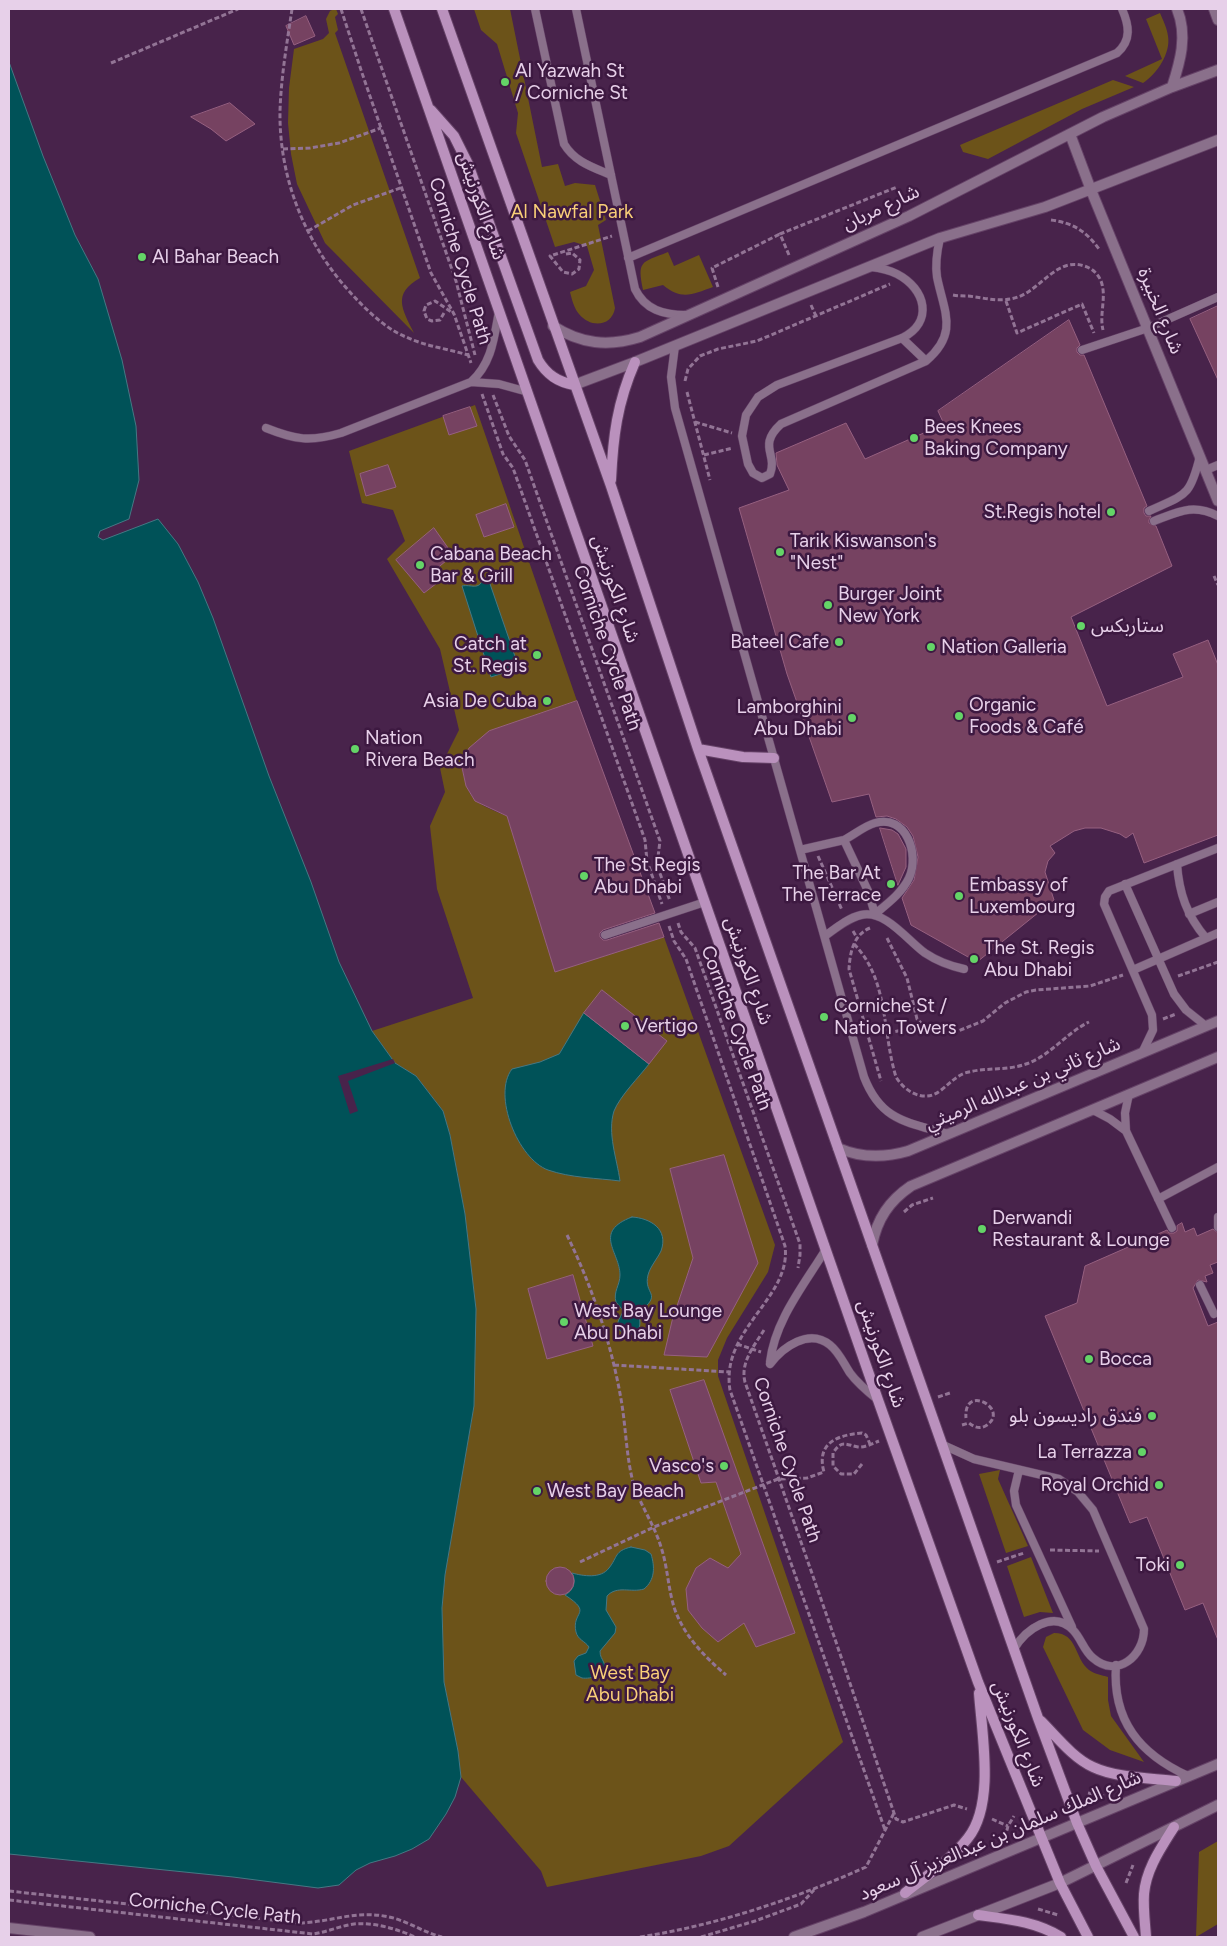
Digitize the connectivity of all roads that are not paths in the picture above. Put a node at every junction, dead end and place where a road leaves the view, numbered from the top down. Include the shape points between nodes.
1 (394, 9) edge
2 (442, 9) edge
3 (535, 9) edge
4 (1122, 9) edge
5 (1177, 9) edge
6 (1214, 9) edge
7 (579, 10) edge
8 (1218, 20) edge
9 (1218, 70) edge
10 (1172, 88) junction
11 (428, 107) junction
12 (1070, 134) junction
13 (1218, 140) edge
14 (611, 175) junction
15 (1091, 190) junction
16 (940, 238) junction
17 (628, 258) junction
18 (870, 267) junction
19 (1218, 296) edge
20 (499, 310) junction
21 (691, 315) junction
22 (553, 326) junction
23 (1148, 328) junction
24 (902, 338) junction
25 (675, 346) junction
26 (1082, 350) dead end
27 (926, 361) junction
28 (635, 362) junction
29 (475, 381) junction
30 (574, 385) junction
31 (528, 392) junction
32 (266, 428) dead end
33 (1200, 456) junction
34 (1218, 465) edge
35 (1206, 470) junction
36 (611, 486) junction
37 (1218, 501) edge
38 (1149, 511) dead end
39 (1218, 516) edge
40 (1154, 522) dead end
41 (698, 749) junction
42 (774, 758) junction
43 (844, 840) junction
44 (1218, 848) edge
45 (800, 850) junction
46 (1177, 864) junction
47 (1125, 884) junction
48 (705, 902) junction
49 (1218, 902) edge
50 (875, 914) junction
51 (1189, 914) junction
52 (1218, 933) edge
53 (606, 935) dead end
54 (824, 936) junction
55 (1206, 938) junction
56 (1159, 958) junction
57 (964, 969) dead end
58 (1133, 970) junction
59 (1218, 1021) edge
60 (1206, 1026) junction
61 (1142, 1053) junction
62 (1218, 1057) edge
63 (1129, 1094) junction
64 (1093, 1110) junction
65 (1126, 1131) junction
66 (948, 1134) junction
67 (838, 1148) junction
68 (1218, 1167) edge
69 (1158, 1199) junction
70 (1218, 1217) edge
71 (1218, 1226) edge
72 (1172, 1228) dead end
73 (872, 1245) junction
74 (826, 1249) junction
75 (1200, 1285) dead end
76 (1214, 1314) dead end
77 (878, 1400) junction
78 (942, 1444) junction
79 (1019, 1470) junction
80 (1072, 1628) junction
81 (1014, 1649) junction
82 (1116, 1665) junction
83 (978, 1682) junction
84 (1038, 1718) junction
85 (1218, 1764) edge
86 (1188, 1776) junction
87 (1176, 1781) junction
88 (1218, 1805) edge
89 (1078, 1823) junction
90 (1174, 1827) junction
91 (1041, 1838) junction
92 (1096, 1866) junction
93 (1060, 1883) junction
94 (905, 1893) junction
95 (978, 1915) junction
96 (9, 1928) edge
97 (90, 1937) edge
98 (794, 1937) edge
99 (922, 1937) edge
100 (1061, 1937) edge
101 (1088, 1937) edge
102 (1134, 1937) edge
103 (1146, 1937) edge

1 - 11 main road, شارع الكورنيش
2 - 22 main road, شارع الكورنيش
3 - 14 lane via 564,144 582,162
4 - 17 lane via 1128,24 1128,37 1117,53
5 - 10 street via 1182,25 1182,50
6 - 8 street
7 - 14 lane
9 - 10 street, شارع مربان
10 - 12 street, شارع مربان
11 - 20 main road, شارع الكورنيش
11 - 30 main road via 454,136 468,164 538,360 551,376
12 - 15 street, شارع الخبيرة
12 - 21 street, شارع مربان via 909,216
13 - 15 street
14 - 17 lane
15 - 16 street
15 - 23 street, شارع الخبيرة
16 - 18 street
16 - 27 lane via 936,270 946,310 946,329 939,348
17 - 21 lane via 643,302 662,312
18 - 24 lane via 889,270 906,279 918,292 922,314 916,329
18 - 25 street
19 - 23 lane
20 - 29 lane via 488,361
20 - 31 main road, شارع الكورنيش
21 - 22 street, شارع مربان via 640,337 613,343 579,339
22 - 30 main road, شارع الكورنيش
23 - 26 lane
23 - 33 street, شارع الخبيرة
24 - 27 lane
24 - 27 lane via 767,390 750,406 742,436 753,473 762,478 772,469 768,442 781,424
25 - 28 street
25 - 42 lane via 671,374 675,408
28 - 30 street
28 - 36 main road via 619,406
29 - 31 lane
29 - 32 lane via 326,438 290,438
30 - 36 main road, شارع الكورنيش
31 - 48 main road, شارع الكورنيش
33 - 35 street, شارع الخبيرة
33 - 38 lane via 1189,489
34 - 35 lane
35 - 37 street, شارع الخبيرة
36 - 41 main road, شارع الكورنيش
39 - 40 lane via 1191,508
41 - 42 main road via 743,757
41 - 67 main road, شارع الكورنيش
42 - 45 lane
43 - 45 lane
43 - 50 lane via 871,897
43 - 50 lane via 874,823 884,822 902,828 908,839 912,857 909,878
44 - 46 lane
45 - 54 lane
46 - 47 lane
46 - 51 lane via 1182,898
47 - 56 lane
47 - 58 lane via 1109,891 1104,904
48 - 53 lane
48 - 74 main road, شارع الكورنيش
49 - 51 lane
50 - 54 lane via 862,914
50 - 57 lane via 931,957
51 - 55 lane
52 - 55 lane
54 - 66 lane via 864,1077 873,1097 893,1116
55 - 56 lane
56 - 58 lane
56 - 60 lane via 1179,1002
58 - 61 lane via 1150,1007 1153,1022 1151,1038
59 - 60 street, شارع ثاني بن عبدالله الرميثي
60 - 61 street, شارع ثاني بن عبدالله الرميثي
61 - 66 street, شارع ثاني بن عبدالله الرميثي
62 - 63 street
63 - 64 street
63 - 65 lane
64 - 65 lane
64 - 73 street via 911,1186 888,1206 877,1224
65 - 69 lane
66 - 67 street, شارع ثاني بن عبدالله الرميثي via 908,1151 882,1156 858,1155
67 - 73 main road, شارع الكورنيش
68 - 69 lane
69 - 72 lane
70 - 71 lane
73 - 78 main road, شارع الكورنيش
74 - 77 main road, شارع الكورنيش
74 - 77 lane via 777,1332 770,1364 780,1352 799,1341 813,1338 825,1341 835,1349 860,1384
75 - 76 lane
77 - 83 main road, شارع الكورنيش
78 - 79 lane via 974,1459
78 - 81 main road, شارع الكورنيش
79 - 80 lane via 1014,1491 1016,1505
79 - 82 lane via 1058,1479 1078,1492 1093,1510 1144,1628 1138,1653
80 - 81 lane via 1060,1622 1043,1623 1026,1633
80 - 82 lane via 1092,1658
81 - 84 main road, شارع الكورنيش
82 - 86 lane via 1118,1702 1133,1735 1158,1760
83 - 91 main road, شارع الكورنيش
83 - 94 main road via 985,1791 981,1814 960,1847
84 - 87 main road via 1072,1752 1092,1766 1110,1773
84 - 89 main road, شارع الكورنيش
85 - 86 street, شارع الملك سلمان بن عبدالعزيز آل سعود
86 - 87 street, شارع الملك سلمان بن عبدالعزيز آل سعود
87 - 89 street, شارع الملك سلمان بن عبدالعزيز آل سعود
88 - 90 street
89 - 91 street, شارع الملك سلمان بن عبدالعزيز آل سعود
89 - 92 main road, شارع الكورنيش
90 - 92 street
90 - 103 main road via 1153,1863 1146,1883
91 - 93 main road, شارع الكورنيش
91 - 94 street, شارع الملك سلمان بن عبدالعزيز آل سعود
92 - 93 street
92 - 102 main road, شارع الكورنيش
93 - 95 street
93 - 101 main road, شارع الكورنيش
94 - 98 street, شارع الملك سلمان بن عبدالعزيز آل سعود via 864,1912
95 - 99 street
95 - 100 main road via 1026,1922
96 - 97 street

